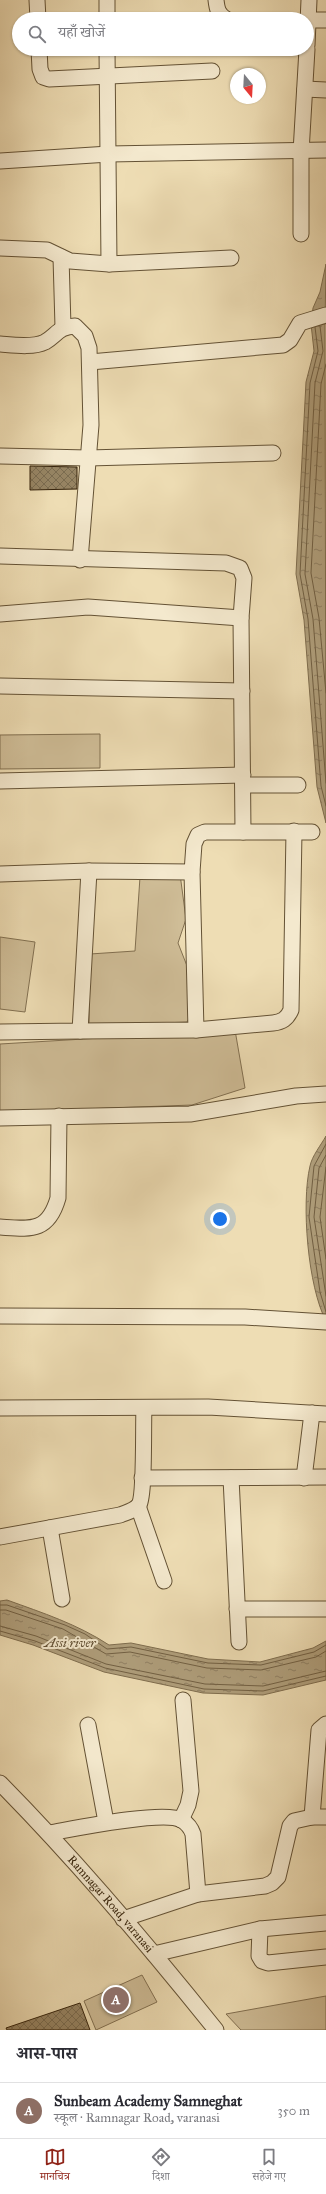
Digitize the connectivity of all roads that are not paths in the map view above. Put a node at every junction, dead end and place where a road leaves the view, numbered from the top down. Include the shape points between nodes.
1 (37, 0) edge
2 (107, 0) edge
3 (216, 0) edge
4 (309, 0) edge
5 (38, 12) edge
6 (107, 12) edge
7 (218, 12) edge
8 (308, 12) edge
9 (314, 20) edge
10 (326, 20) edge
11 (39, 56) edge
12 (107, 56) edge
13 (307, 56) edge
14 (212, 71) dead end
15 (107, 77) junction
16 (305, 89) junction
17 (326, 90) edge
18 (326, 150) edge
19 (302, 152) junction
20 (109, 154) junction
21 (0, 161) edge
22 (300, 234) dead end
23 (0, 248) edge
24 (61, 257) junction
25 (231, 258) dead end
26 (109, 264) junction
27 (326, 315) edge
28 (63, 327) junction
29 (0, 344) edge
30 (90, 362) junction
31 (273, 454) dead end
32 (0, 456) edge
33 (88, 458) junction
34 (0, 556) edge
35 (80, 560) junction
36 (0, 614) edge
37 (241, 618) junction
38 (0, 686) edge
39 (242, 691) junction
40 (243, 780) junction
41 (0, 781) edge
42 (298, 785) dead end
43 (244, 832) junction
44 (294, 832) junction
45 (312, 832) dead end
46 (89, 871) junction
47 (192, 872) junction
48 (0, 874) edge
49 (196, 1030) junction
50 (0, 1032) edge
51 (80, 1032) junction
52 (323, 1094) edge
53 (59, 1116) junction
54 (0, 1118) edge
55 (0, 1227) edge
56 (0, 1316) edge
57 (325, 1322) edge
58 (0, 1408) edge
59 (144, 1408) junction
60 (319, 1413) edge
61 (326, 1476) edge
62 (142, 1478) junction
63 (231, 1478) junction
64 (304, 1478) junction
65 (138, 1506) junction
66 (50, 1528) junction
67 (0, 1537) edge
68 (164, 1581) dead end
69 (62, 1599) dead end
70 (237, 1609) junction
71 (326, 1609) edge
72 (239, 1642) dead end
73 (182, 1700) dead end
74 (326, 1724) edge
75 (88, 1725) dead end
76 (0, 1783) edge
77 (319, 1817) edge
78 (181, 1820) junction
79 (106, 1822) junction
80 (50, 1833) junction
81 (198, 1894) junction
82 (123, 1919) junction
83 (326, 1923) edge
84 (260, 1929) junction
85 (154, 1954) junction
86 (326, 1957) edge
87 (216, 2030) edge

1 - 5 street
2 - 6 street
3 - 7 street
4 - 8 street
9 - 10 street
11 - 15 street via 43,77 49,79
12 - 15 street
13 - 16 street
14 - 15 street
15 - 20 street
16 - 17 street
16 - 19 street
18 - 19 street
19 - 20 street
19 - 22 street
20 - 21 street
20 - 26 street
23 - 24 street via 47,250
24 - 26 street via 70,261
24 - 28 street
25 - 26 street
27 - 30 street via 300,323 290,340 275,347
28 - 29 street via 44,342 29,345
28 - 30 street via 75,326 85,336
30 - 33 street
31 - 33 street
32 - 33 street
33 - 35 street
34 - 35 street
35 - 37 street via 226,563 240,568 244,578
36 - 37 street via 88,607
37 - 39 street
38 - 39 street
39 - 40 street
40 - 41 street
40 - 42 street
40 - 43 street
43 - 44 street
43 - 47 street via 205,832 198,835 194,844
44 - 45 street
44 - 49 street via 291,1010 288,1017 273,1024
46 - 47 street
46 - 48 street
46 - 51 street
47 - 49 street
49 - 51 street
50 - 51 street
52 - 53 street via 296,1096 190,1114
53 - 54 street
53 - 55 street via 58,1198 54,1212 43,1224 34,1229
56 - 57 street via 245,1318
58 - 59 street
59 - 60 street via 208,1407
59 - 62 street
60 - 64 street
61 - 64 street
62 - 63 street
62 - 65 street
63 - 64 street
63 - 70 street
65 - 66 street via 120,1515
65 - 68 street
66 - 67 street
66 - 69 street
70 - 71 street
70 - 72 street
73 - 78 street via 191,1791
74 - 77 street via 319,1730
75 - 79 street
76 - 80 street, Ramnagar Road, varanasi
77 - 81 street via 294,1821 290,1826 279,1872 272,1883 266,1886
78 - 79 street via 170,1818
78 - 81 street via 190,1826 193,1834
79 - 80 street
80 - 82 street, Ramnagar Road, varanasi
81 - 82 street
82 - 85 street, Ramnagar Road, varanasi
83 - 84 street
84 - 85 street
84 - 86 street via 259,1956 262,1961 268,1963
85 - 87 street, Ramnagar Road, varanasi

